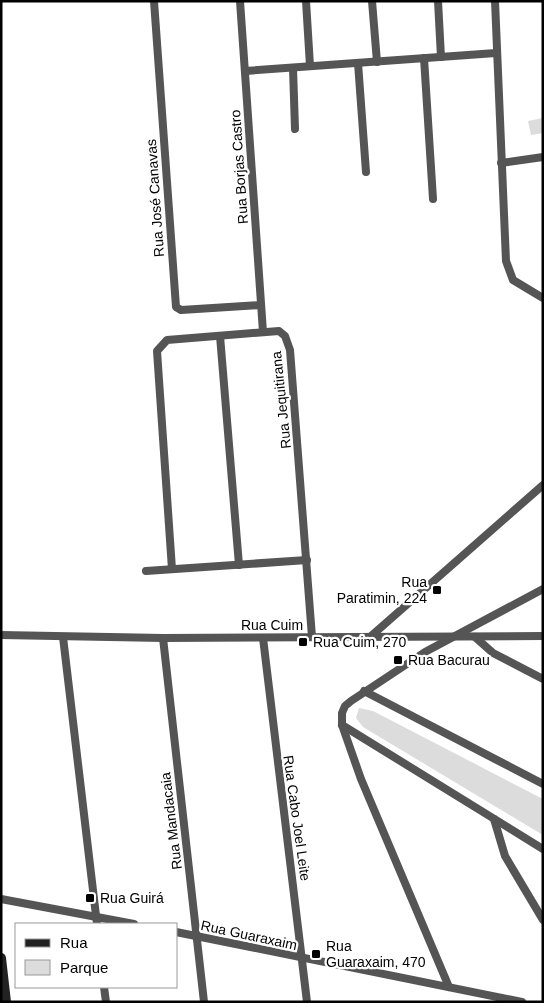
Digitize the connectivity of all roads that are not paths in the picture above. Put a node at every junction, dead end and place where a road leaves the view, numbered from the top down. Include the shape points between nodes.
1 (154, 1) edge
2 (240, 1) edge
3 (306, 1) edge
4 (372, 1) edge
5 (438, 1) edge
6 (495, 1) edge
7 (496, 53) junction
8 (441, 57) junction
9 (424, 58) junction
10 (376, 62) junction
11 (358, 64) junction
12 (310, 66) junction
13 (293, 68) junction
14 (245, 71) junction
15 (294, 129) dead end
16 (543, 157) edge
17 (501, 163) junction
18 (366, 172) dead end
19 (433, 199) dead end
20 (543, 298) edge
21 (261, 305) junction
22 (263, 332) junction
23 (220, 336) junction
24 (543, 485) edge
25 (307, 560) junction
26 (239, 564) junction
27 (172, 570) junction
28 (146, 571) dead end
29 (543, 589) edge
30 (1, 635) edge
31 (455, 636) junction
32 (543, 636) edge
33 (63, 637) junction
34 (312, 637) junction
35 (370, 637) junction
36 (474, 637) junction
37 (163, 638) junction
38 (263, 638) junction
39 (543, 679) edge
40 (364, 691) junction
41 (342, 726) junction
42 (543, 784) edge
43 (494, 819) junction
44 (543, 849) edge
45 (1, 899) edge
46 (543, 920) edge
47 (96, 921) edge
48 (121, 923) edge
49 (178, 932) edge
50 (197, 936) junction
51 (1, 958) edge
52 (302, 958) junction
53 (449, 987) junction
54 (104, 988) edge
55 (6, 1002) edge
56 (106, 1002) edge
57 (204, 1002) edge
58 (307, 1002) edge
59 (522, 1002) edge

1 - 21 street, Rua José Canavas via 176,307 181,310
2 - 14 street, Rua Borjas Castro
3 - 12 street
4 - 10 street
5 - 8 street
6 - 7 street
7 - 8 street
7 - 17 street
8 - 9 street
9 - 10 street
9 - 19 street
10 - 11 street
11 - 12 street
11 - 18 street
12 - 13 street
13 - 14 street
13 - 15 street
14 - 21 street, Rua Borjas Castro
16 - 17 street
17 - 20 street via 506,262 510,275 519,285
21 - 22 street, Rua Borjas Castro
22 - 23 street, Rua Jequitirana
22 - 25 street, Rua Jequitirana via 283,333 290,350
23 - 26 street
23 - 27 street, Rua Jequitirana via 167,340 157,351
24 - 35 street
25 - 26 street
25 - 34 street, Rua Jequitirana
26 - 27 street
27 - 28 street
29 - 31 street
30 - 33 street, Rua Cuim
31 - 35 street, Rua Cuim
31 - 36 street, Rua Cuim
31 - 40 street
32 - 36 street, Rua Cuim
33 - 37 street, Rua Cuim
33 - 47 street
34 - 35 street, Rua Cuim
34 - 38 street, Rua Cuim
36 - 39 street via 493,652
37 - 38 street, Rua Cuim
37 - 50 street, Rua Mandacaia
38 - 52 street, Rua Cabo Joel Leite
40 - 41 street via 345,706
40 - 42 street
41 - 43 street
41 - 53 street via 361,779
43 - 44 street
43 - 46 street via 504,856
45 - 47 street
47 - 48 street
49 - 50 street, Rua Guaraxaim
50 - 52 street, Rua Guaraxaim
50 - 57 street, Rua Mandacaia
51 - 55 main road
52 - 53 street, Rua Guaraxaim
52 - 58 street, Rua Cabo Joel Leite
53 - 59 street, Rua Guaraxaim
54 - 56 street

